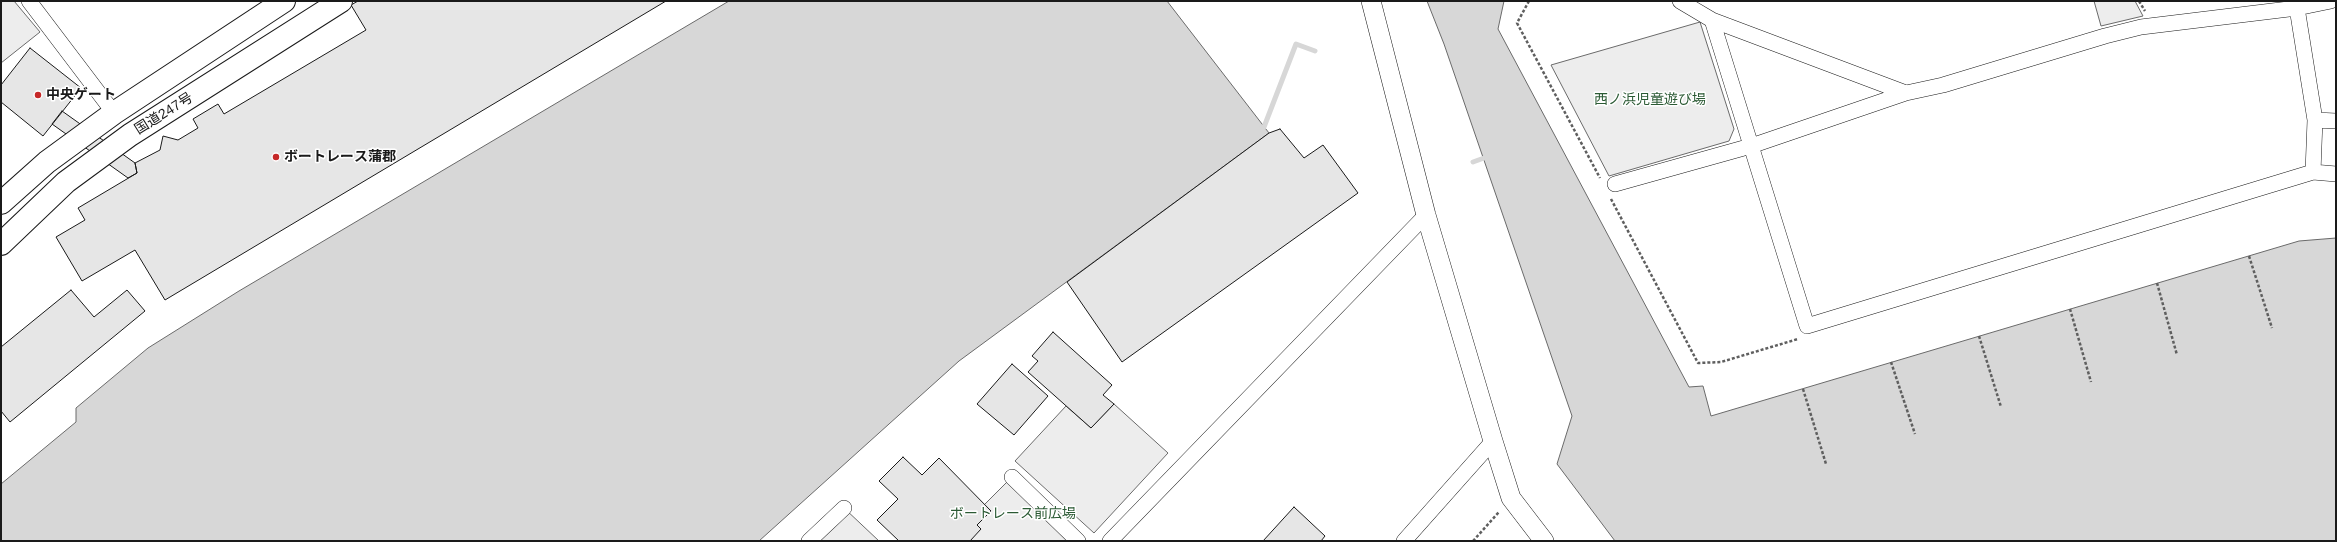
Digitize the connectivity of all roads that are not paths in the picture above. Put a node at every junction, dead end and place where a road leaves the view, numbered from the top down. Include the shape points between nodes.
1 (29, 1) edge
2 (284, 1) edge
3 (341, 1) edge
4 (1371, 1) edge
5 (1680, 1) edge
6 (2331, 1) edge
7 (2272, 5) edge
8 (2297, 8) junction
9 (1712, 20) junction
10 (1906, 94) junction
11 (114, 114) junction
12 (2315, 120) junction
13 (2336, 121) edge
14 (1751, 146) junction
15 (2313, 172) junction
16 (2336, 174) edge
17 (1609, 188) road end
18 (1, 203) edge
19 (1426, 215) junction
20 (1, 244) edge
21 (1493, 441) junction
22 (1012, 477) dead end
23 (844, 508) dead end
24 (809, 541) edge
25 (1078, 541) edge
26 (1110, 541) edge
27 (1404, 541) edge
28 (1544, 541) edge

1 - 11 street
2 - 11 highway, 国道247号
3 - 20 highway, 国道247号 via 130,135 66,182
4 - 19 street
5 - 9 street
6 - 8 street
7 - 8 street
7 - 10 street via 2141,27
8 - 12 street
9 - 10 street
9 - 14 street
10 - 14 street
11 - 18 highway, 国道247号 via 47,162
12 - 13 street
12 - 15 street
14 - 15 street via 1807,326
14 - 17 street
15 - 16 street
19 - 21 street
19 - 26 street
21 - 27 street
21 - 28 street via 1512,498
22 - 25 street
23 - 24 street

